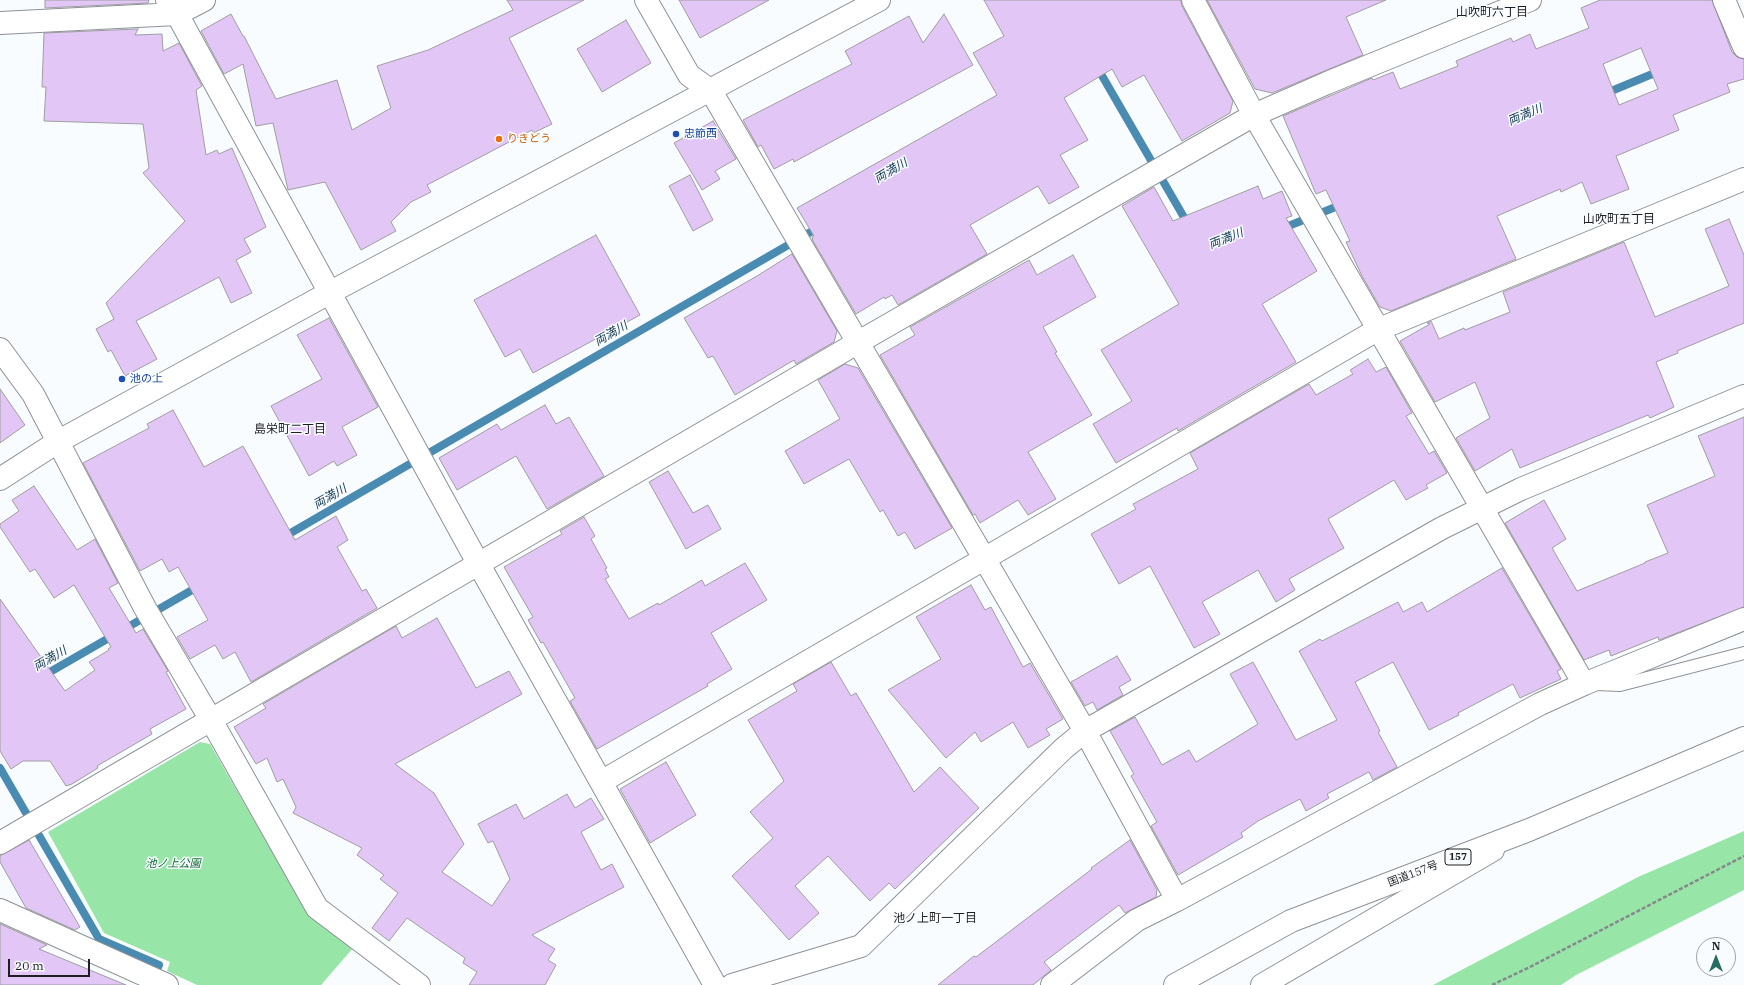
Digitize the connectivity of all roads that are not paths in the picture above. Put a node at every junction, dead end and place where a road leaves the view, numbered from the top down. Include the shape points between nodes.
1 (204, 0) edge
2 (646, 0) edge
3 (879, 0) edge
4 (1193, 0) edge
5 (1530, 0) edge
6 (1724, 0) edge
7 (172, 7) edge
8 (0, 23) edge
9 (1742, 41) edge
10 (711, 91) junction
11 (1254, 115) junction
12 (1744, 179) edge
13 (329, 293) junction
14 (1378, 330) junction
15 (858, 343) junction
16 (0, 349) edge
17 (1744, 396) edge
18 (59, 442) junction
19 (0, 478) edge
20 (1482, 509) junction
21 (983, 558) junction
22 (478, 564) junction
23 (1744, 619) edge
24 (1744, 653) edge
25 (1584, 684) junction
26 (211, 720) junction
27 (1085, 731) junction
28 (1744, 738) edge
29 (601, 782) junction
30 (1529, 830) junction
31 (0, 843) edge
32 (1177, 900) junction
33 (0, 910) edge
34 (158, 981) edge
35 (419, 985) edge
36 (715, 985) edge
37 (732, 985) edge
38 (1052, 985) edge
39 (1175, 985) edge
40 (1262, 985) edge

1 - 7 main road
2 - 10 main road via 689,75
3 - 10 main road
4 - 11 main road
5 - 11 main road
6 - 9 main road
7 - 8 main road
7 - 13 main road
10 - 13 main road
10 - 15 main road
11 - 14 main road
11 - 15 main road
12 - 14 main road
13 - 18 main road
13 - 22 main road
14 - 20 main road
14 - 21 main road
15 - 21 main road
15 - 22 main road
16 - 18 main road via 33,394
17 - 20 main road via 1522,489
18 - 19 main road
18 - 26 main road via 149,615
20 - 25 main road
20 - 27 main road via 1442,528
21 - 27 main road
21 - 29 main road
22 - 26 main road
22 - 29 main road
23 - 25 main road
24 - 25 lane via 1620,685
25 - 32 main road via 1533,708
26 - 31 main road
26 - 35 main road via 317,908
27 - 32 main road
27 - 37 main road via 1063,749 861,946
28 - 30 main road, 国道157号 / 157
29 - 36 main road
30 - 39 main road, 国道157号 / 157 via 1291,921
30 - 40 main road
32 - 38 main road via 1137,920
33 - 34 main road

